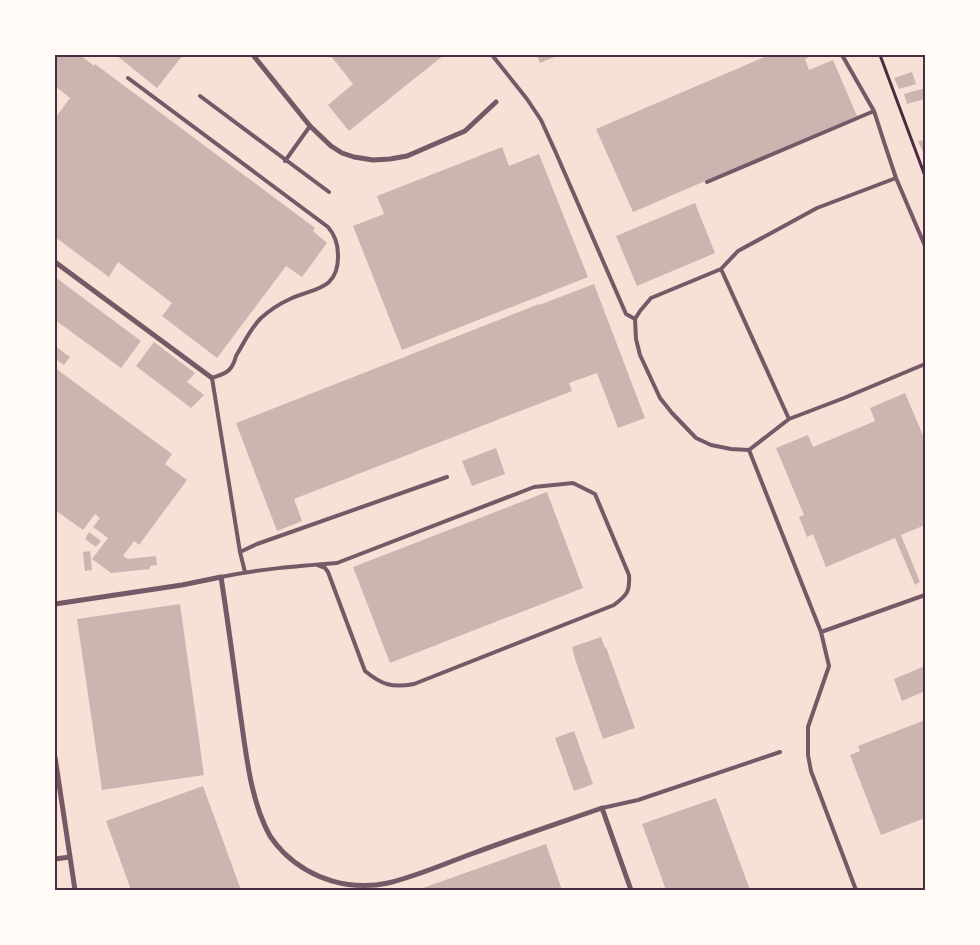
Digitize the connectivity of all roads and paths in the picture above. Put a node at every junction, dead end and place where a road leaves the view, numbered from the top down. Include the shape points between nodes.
1 (253, 55) edge
2 (492, 55) edge
3 (842, 55) edge
4 (880, 55) edge
5 (128, 78) dead end
6 (200, 96) dead end
7 (496, 102) dead end
8 (874, 111) junction
9 (310, 126) junction
10 (285, 161) junction
11 (925, 176) edge
12 (896, 178) junction
13 (708, 182) dead end
14 (329, 192) dead end
15 (925, 246) edge
16 (55, 262) edge
17 (722, 269) junction
18 (635, 319) junction
19 (925, 364) edge
20 (212, 378) junction
21 (789, 420) junction
22 (749, 450) junction
23 (447, 477) dead end
24 (240, 552) junction
25 (317, 565) junction
26 (245, 572) junction
27 (221, 577) junction
28 (925, 595) edge
29 (55, 604) edge
30 (821, 632) junction
31 (780, 752) dead end
32 (55, 757) edge
33 (602, 808) junction
34 (70, 857) junction
35 (55, 859) edge
36 (75, 890) edge
37 (632, 890) edge
38 (856, 890) edge

1 - 9 street
2 - 18 lane via 541,120 626,314
3 - 8 lane
4 - 11 path
5 - 20 lane via 328,227 337,243 337,270 333,279 319,289 273,308 250,330 230,370
6 - 10 lane
7 - 9 street via 465,131 407,156 390,159 373,160 342,153
8 - 12 lane
8 - 13 lane
9 - 10 lane
10 - 14 lane
12 - 15 lane
12 - 17 lane via 816,208 738,251
16 - 20 street
17 - 18 lane via 650,298
17 - 21 lane
18 - 22 lane via 640,355 660,398 672,413 696,438 731,449
19 - 21 lane
20 - 24 lane
21 - 22 lane
22 - 30 lane
23 - 24 lane
24 - 26 lane
25 - 25 lane via 337,563 534,487 573,483 594,494 629,575 630,586 625,597 614,605 414,684 399,687 375,680 365,671 328,572
25 - 26 lane
26 - 27 lane
27 - 29 street via 182,586
27 - 33 street via 247,757 258,810 277,846 302,867 318,876 349,885 388,883
28 - 30 lane
30 - 38 lane via 830,666 808,727 810,771
31 - 33 lane via 638,800
32 - 34 street
33 - 37 street
34 - 35 street
34 - 36 street

